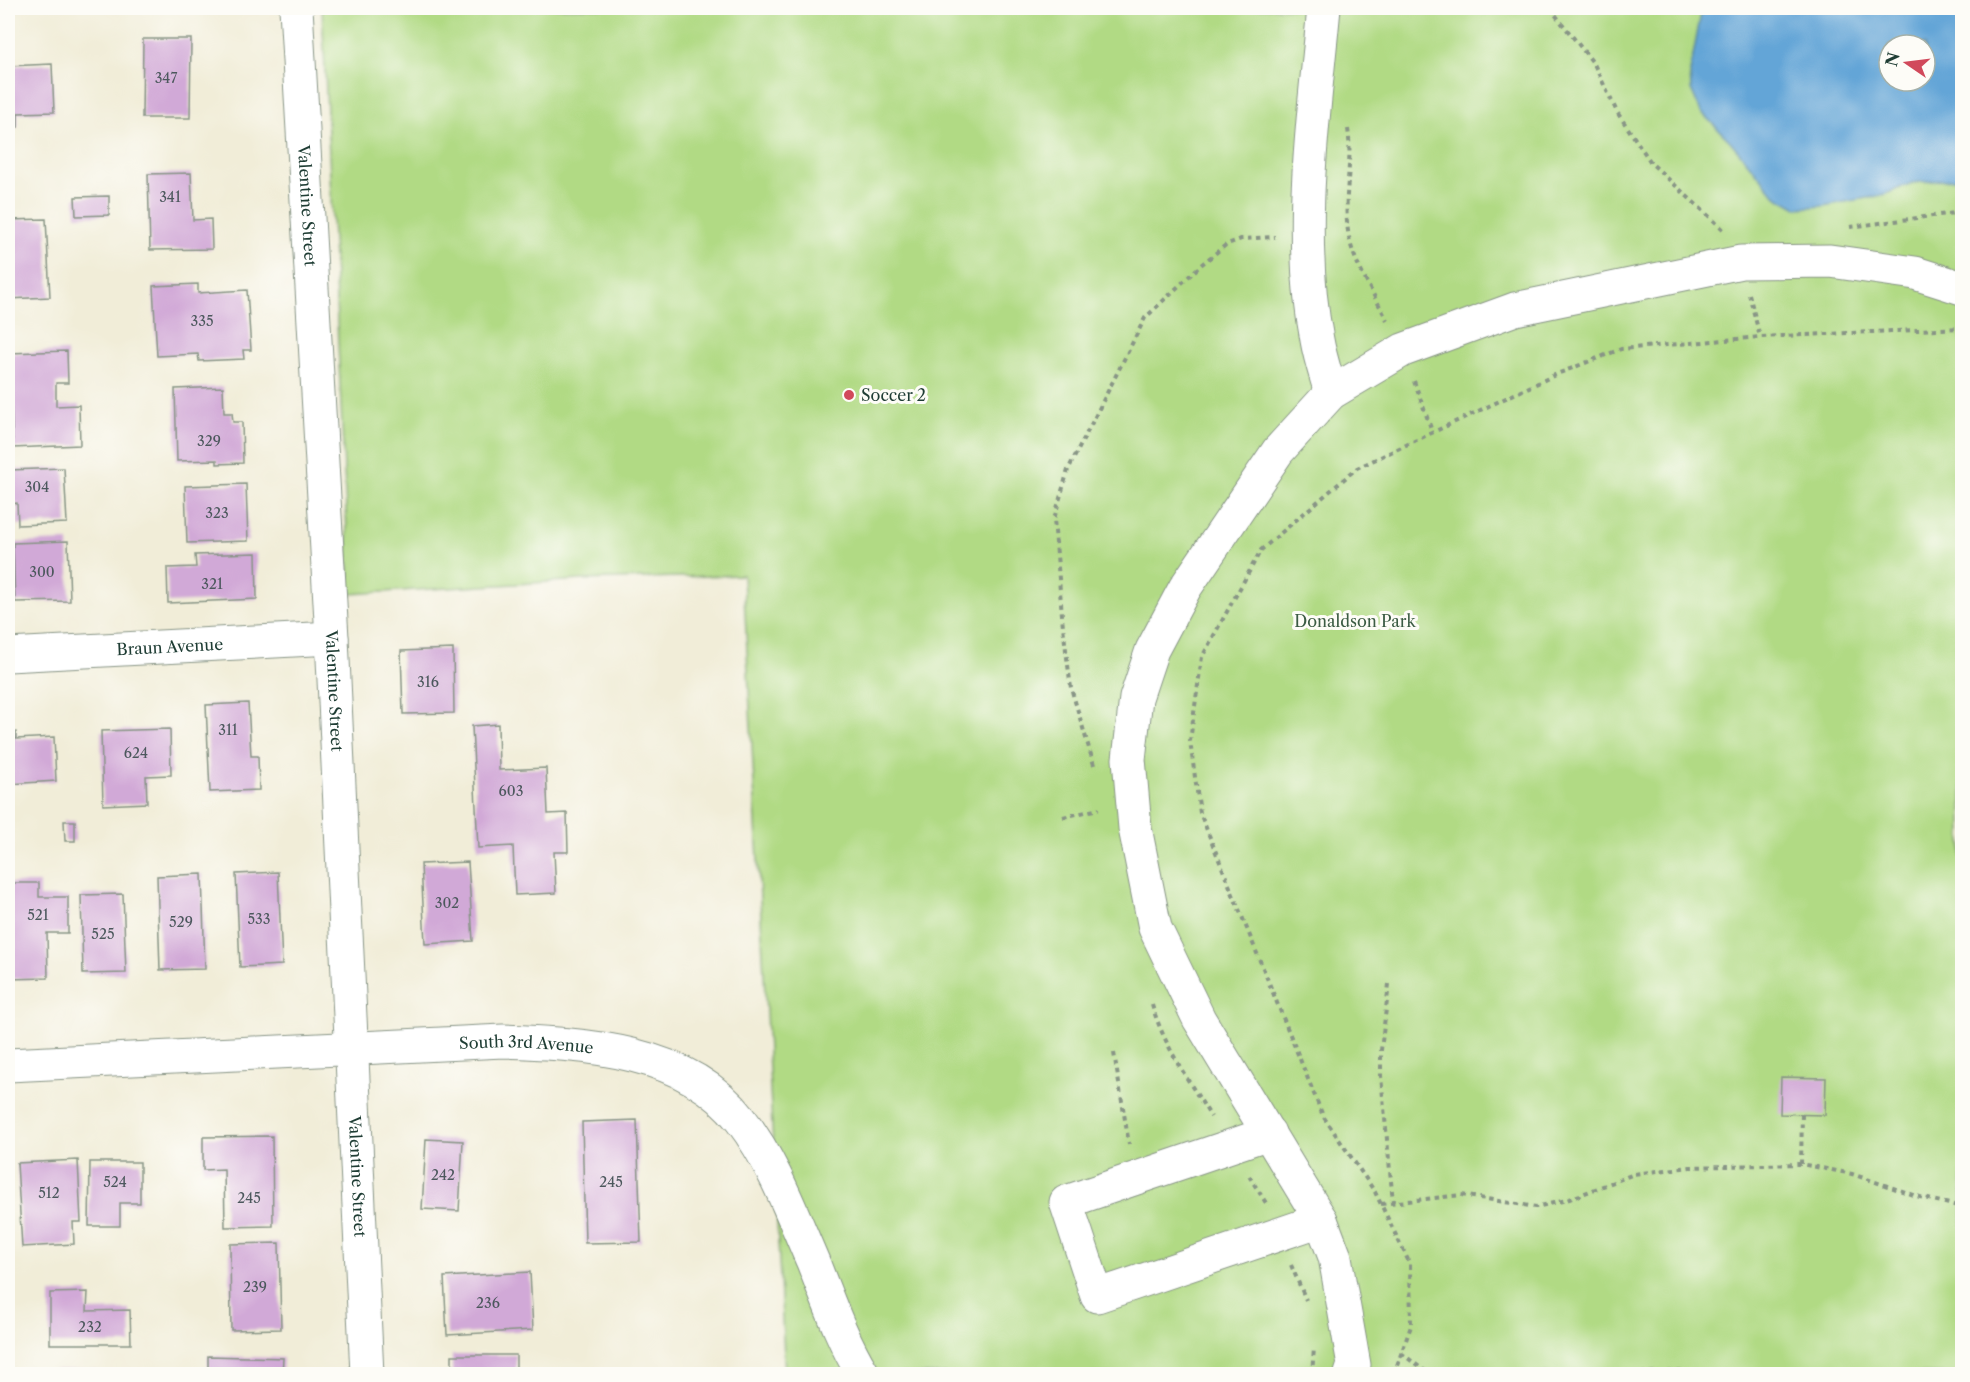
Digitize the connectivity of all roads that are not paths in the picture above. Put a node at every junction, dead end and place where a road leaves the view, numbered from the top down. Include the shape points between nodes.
1 (296, 8) edge
2 (1324, 8) edge
3 (1962, 288) edge
4 (1331, 393) junction
5 (332, 638) junction
6 (8, 655) edge
7 (352, 1047) junction
8 (8, 1065) edge
9 (1269, 1133) junction
10 (1321, 1220) junction
11 (367, 1374) edge
12 (864, 1374) edge
13 (1351, 1374) edge

1 - 5 street, Valentine Street
2 - 4 street via 1308,235 1317,339
3 - 4 street via 1915,273 1830,261 1741,262 1515,309 1403,350
4 - 9 street via 1278,451 1185,588 1152,650 1136,698 1129,759 1135,828 1155,928 1199,1019
5 - 6 street, Braun Avenue
5 - 7 street, Valentine Street
7 - 8 street, South 3rd Avenue
7 - 11 street, Valentine Street
7 - 12 street, South 3rd Avenue via 503,1041 573,1044 625,1053 692,1078 741,1119 761,1151
9 - 10 street
9 - 10 street via 1066,1202 1097,1296
10 - 13 street via 1335,1257 1354,1365

